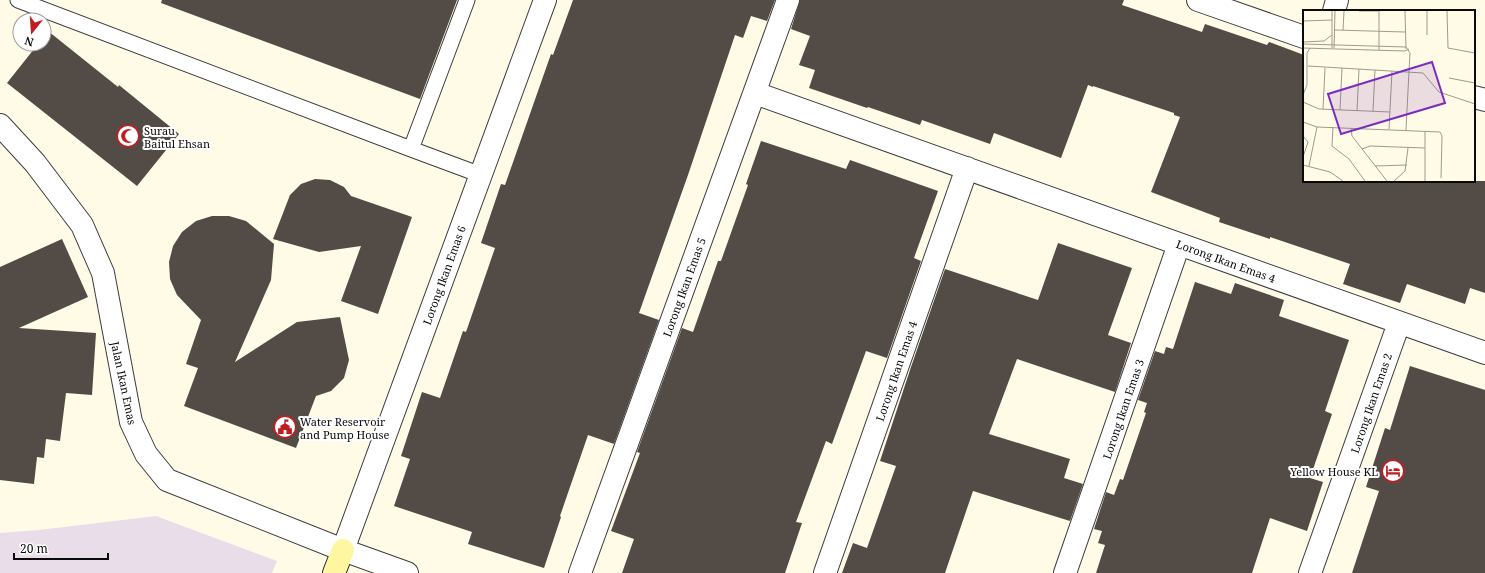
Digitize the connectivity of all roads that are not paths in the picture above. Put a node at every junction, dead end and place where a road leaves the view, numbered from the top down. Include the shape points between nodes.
1 (18, 0) edge
2 (467, 0) edge
3 (545, 0) edge
4 (788, 0) edge
5 (1198, 0) edge
6 (1337, 0) edge
7 (1334, 10) edge
8 (1303, 37) edge
9 (755, 93) junction
10 (1475, 96) edge
11 (1485, 100) edge
12 (0, 125) edge
13 (411, 149) junction
14 (968, 168) junction
15 (482, 175) junction
16 (1179, 244) junction
17 (1399, 323) junction
18 (1485, 353) edge
19 (343, 550) junction
20 (334, 573) edge
21 (407, 573) edge
22 (580, 573) edge
23 (825, 573) edge
24 (1065, 573) edge
25 (1310, 573) edge

1 - 13 lane
2 - 13 lane
3 - 15 street, Lorong Ikan Emas 6
4 - 9 street, Lorong Ikan Emas 5
5 - 8 street
6 - 7 street
9 - 14 street, Lorong Ikan Emas 4
9 - 22 street, Lorong Ikan Emas 5
10 - 11 street
12 - 19 street, Jalan Ikan Emas via 35,162 82,225 103,273 131,422 146,454 168,480
13 - 15 lane
14 - 16 street, Lorong Ikan Emas 4
14 - 23 street, Lorong Ikan Emas 4
15 - 19 street, Lorong Ikan Emas 6
16 - 17 street, Lorong Ikan Emas 4
16 - 24 street, Lorong Ikan Emas 3
17 - 18 street, Lorong Ikan Emas 4
17 - 25 street, Lorong Ikan Emas 2
19 - 20 main road
19 - 21 street, Jalan Ikan Emas

